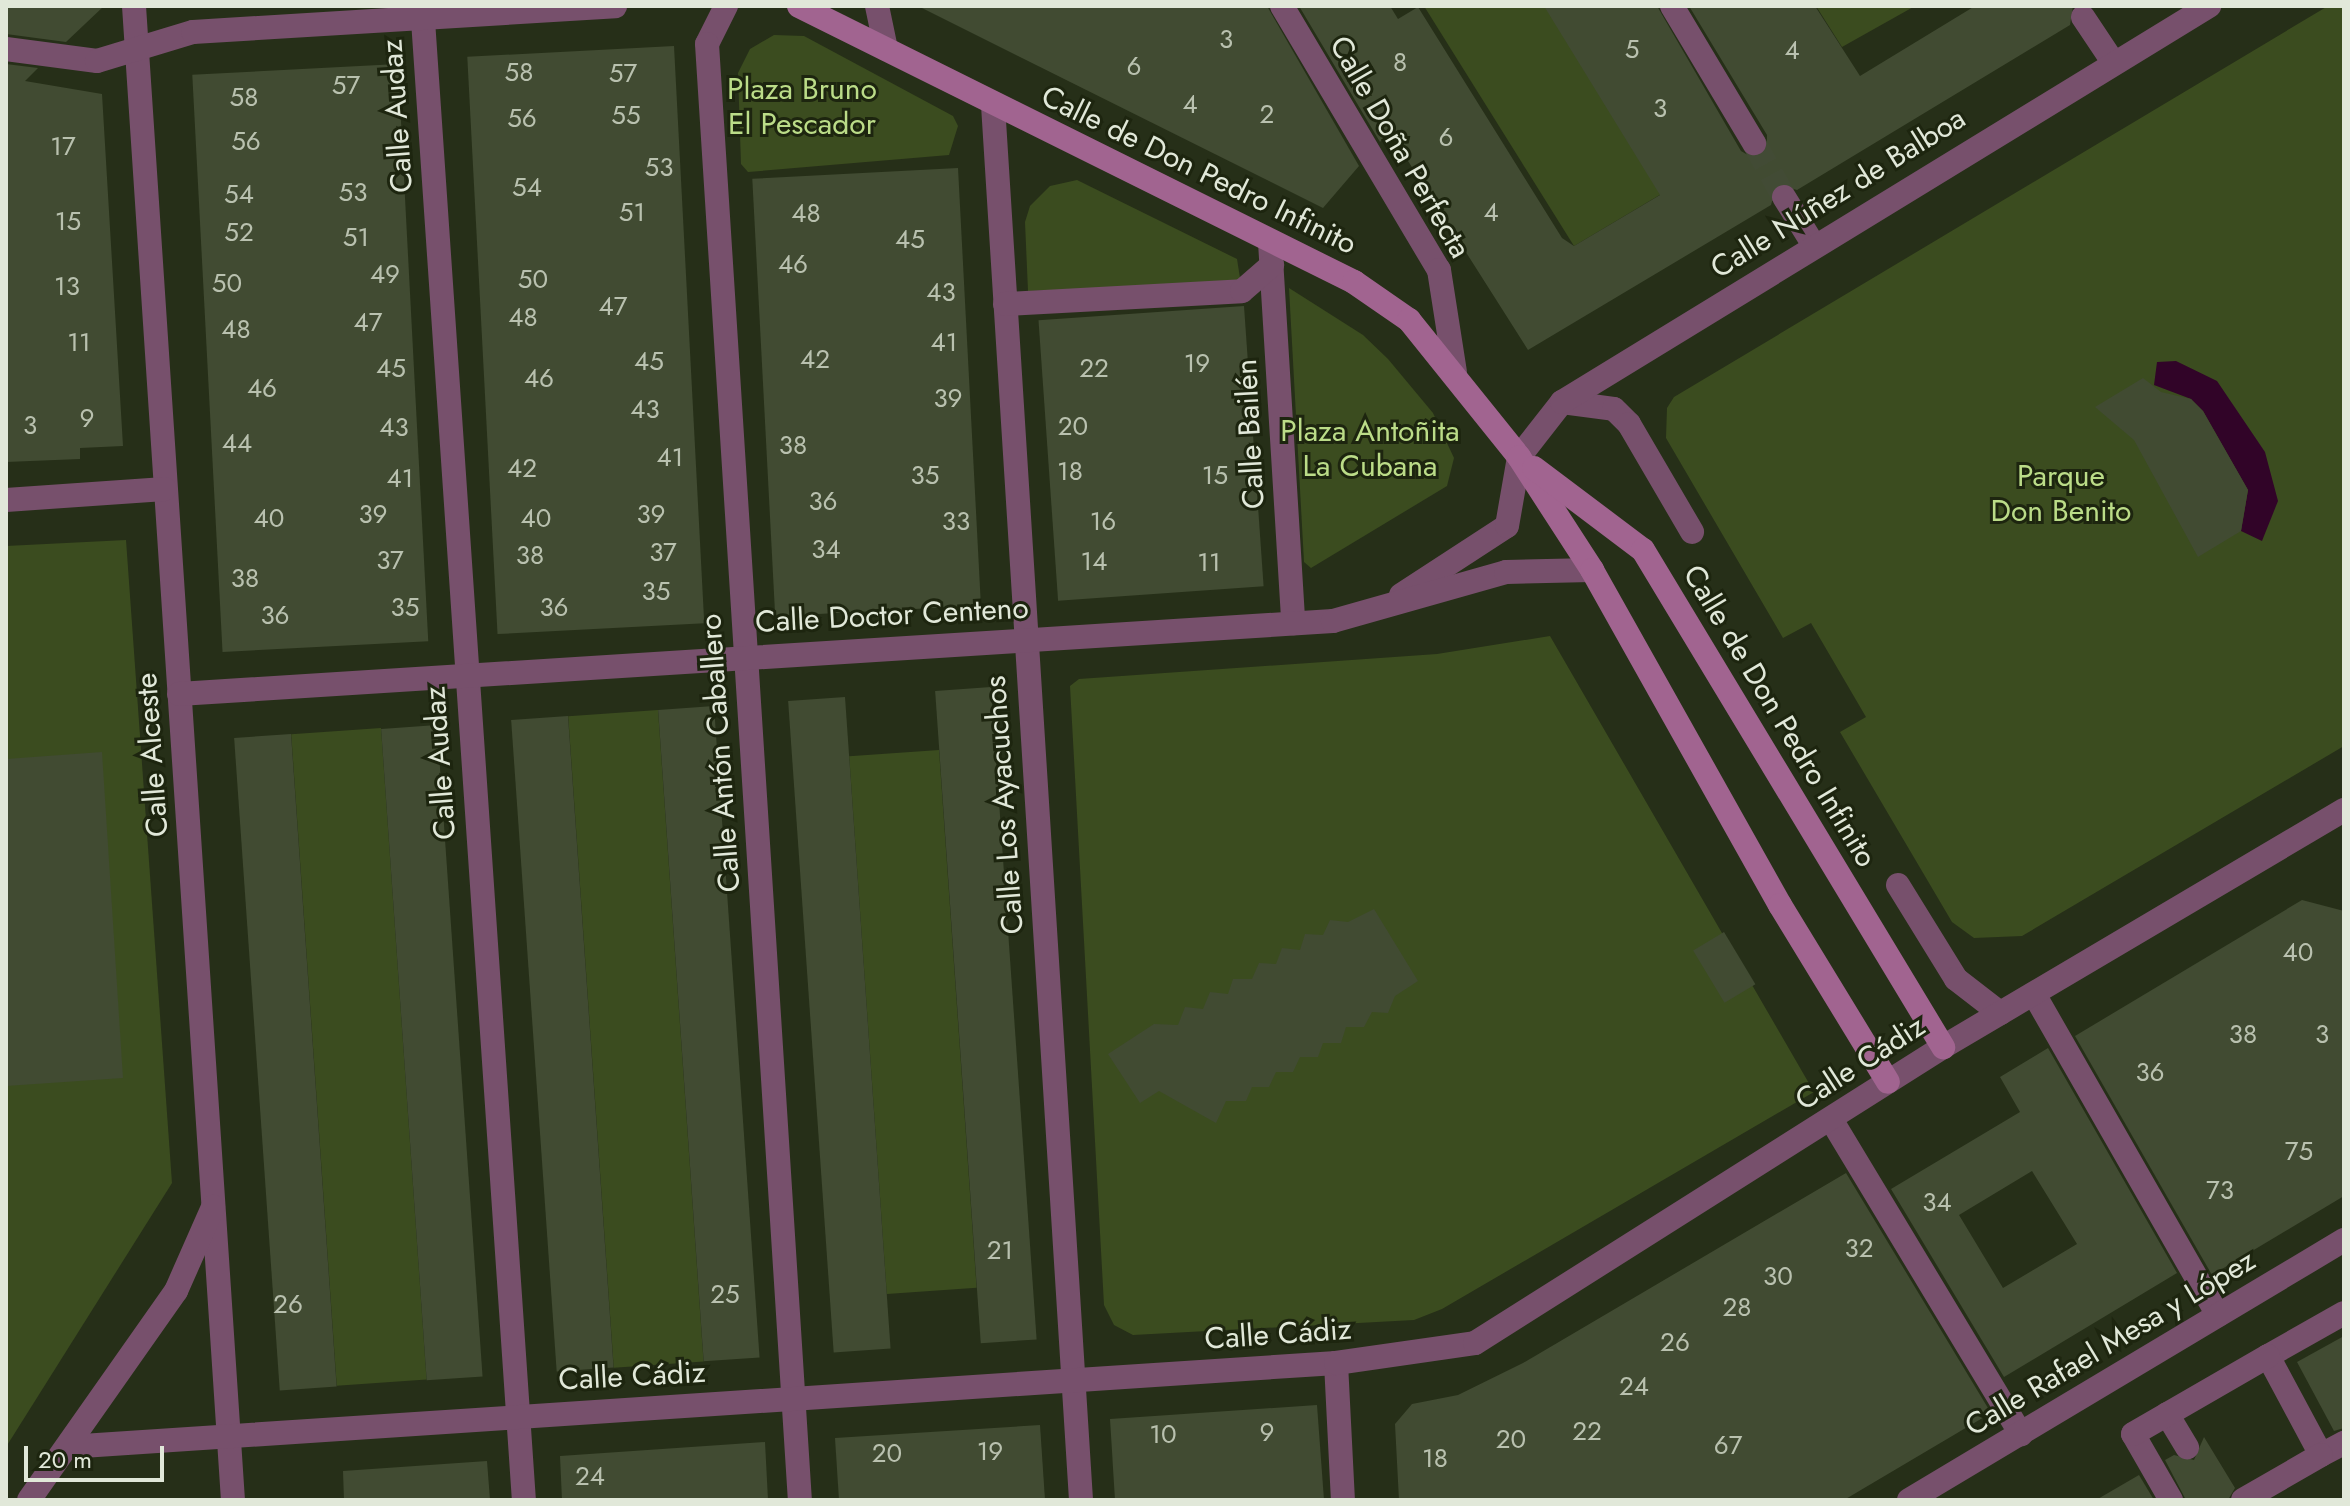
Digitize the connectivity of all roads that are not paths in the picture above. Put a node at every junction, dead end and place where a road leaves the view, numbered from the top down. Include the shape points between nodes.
1 (134, 6) edge
2 (726, 6) edge
3 (877, 6) edge
4 (1282, 6) edge
5 (1672, 6) edge
6 (2209, 6) edge
7 (608, 7) edge
8 (809, 8) edge
9 (2083, 17) dead end
10 (423, 20) junction
11 (6, 49) edge
12 (137, 49) junction
13 (886, 49) junction
14 (2113, 62) junction
15 (993, 105) junction
16 (1754, 143) tunnel mouth
17 (1784, 197) tunnel mouth
18 (1813, 244) junction
19 (1271, 254) junction
20 (1005, 304) junction
21 (1455, 372) junction
22 (1562, 402) junction
23 (1519, 457) junction
24 (165, 489) junction
25 (6, 500) edge
26 (1692, 532) dead end
27 (1592, 570) junction
28 (1368, 615) junction
29 (1293, 623) junction
30 (1025, 639) junction
31 (745, 656) junction
32 (465, 675) junction
33 (179, 694) junction
34 (2344, 810) edge
35 (1898, 885) dead end
36 (2034, 994) junction
37 (2000, 1013) junction
38 (1943, 1047) junction
39 (1888, 1082) junction
40 (1832, 1121) junction
41 (216, 1201) junction
42 (2344, 1240) edge
43 (2344, 1313) edge
44 (2218, 1315) junction
45 (2268, 1356) junction
46 (1336, 1363) junction
47 (1073, 1380) junction
48 (793, 1399) junction
49 (2167, 1414) junction
50 (518, 1415) junction
51 (229, 1434) junction
52 (2021, 1434) junction
53 (2344, 1443) edge
54 (67, 1447) junction
55 (2187, 1447) dead end
56 (2321, 1455) junction
57 (29, 1500) edge
58 (233, 1500) edge
59 (524, 1500) edge
60 (800, 1500) edge
61 (1081, 1500) edge
62 (1343, 1500) edge
63 (1909, 1500) edge
64 (2171, 1500) edge
65 (2243, 1500) edge

1 - 12 street, Calle Alceste
2 - 31 street, Calle Antón Caballero via 707,44
3 - 13 street
4 - 21 street, Calle Doña Perfecta via 1439,270
5 - 16 street
6 - 14 street, Calle Núñez de Balboa
7 - 10 street
8 - 13 street, Calle de Don Pedro Infinito
9 - 14 street
10 - 12 street via 193,32
10 - 32 street, Calle Audaz
11 - 12 street via 97,61
12 - 24 street, Calle Alceste
13 - 15 street, Calle de Don Pedro Infinito
14 - 18 street, Calle Núñez de Balboa
15 - 19 street, Calle de Don Pedro Infinito
15 - 20 street, Calle Los Ayacuchos
17 - 18 street
18 - 22 street, Calle Núñez de Balboa
19 - 20 street via 1242,291
19 - 21 street, Calle de Don Pedro Infinito via 1386,302
19 - 29 street, Calle Bailén
20 - 30 street, Calle Los Ayacuchos
21 - 23 street, Calle de Don Pedro Infinito
22 - 23 street, Calle Núñez de Balboa
22 - 26 street via 1614,409 1629,424
23 - 27 street, Calle de Don Pedro Infinito
23 - 28 street, Calle Doctor Centeno via 1507,526
23 - 38 street, Calle de Don Pedro Infinito via 1643,550
24 - 25 street
24 - 33 street, Calle Alceste
27 - 28 street, Calle Doctor Centeno via 1506,572
27 - 39 street, Calle de Don Pedro Infinito via 1780,905
28 - 29 street, Calle Doctor Centeno
29 - 30 street, Calle Doctor Centeno
30 - 31 street, Calle Doctor Centeno
30 - 47 street, Calle Los Ayacuchos
31 - 32 street, Calle Doctor Centeno
31 - 48 street, Calle Antón Caballero
32 - 33 street, Calle Doctor Centeno
32 - 50 street, Calle Audaz
33 - 41 street, Calle Alceste
34 - 36 street, Calle Cádiz
35 - 37 street via 1956,979
36 - 37 street, Calle Cádiz
36 - 44 street
37 - 38 street, Calle Cádiz
38 - 39 street, Calle Cádiz
39 - 40 street, Calle Cádiz
40 - 46 street, Calle Cádiz via 1475,1343
40 - 52 street
41 - 51 street, Calle Alceste
41 - 54 street via 176,1291
42 - 44 street, Calle Rafael Mesa y López
43 - 45 street via 2323,1336
44 - 52 street, Calle Rafael Mesa y López
45 - 49 street
45 - 56 street
46 - 47 street, Calle Cádiz
46 - 62 street
47 - 48 street, Calle Cádiz
47 - 61 street, Calle Los Ayacuchos
48 - 50 street, Calle Cádiz
48 - 60 street, Calle Antón Caballero
49 - 55 street
49 - 64 street via 2133,1434
50 - 51 street, Calle Cádiz
50 - 59 street, Calle Audaz
51 - 54 street, Calle Cádiz
51 - 58 street, Calle Alceste
52 - 63 street, Calle Rafael Mesa y López
53 - 56 street
54 - 57 street
56 - 65 street

